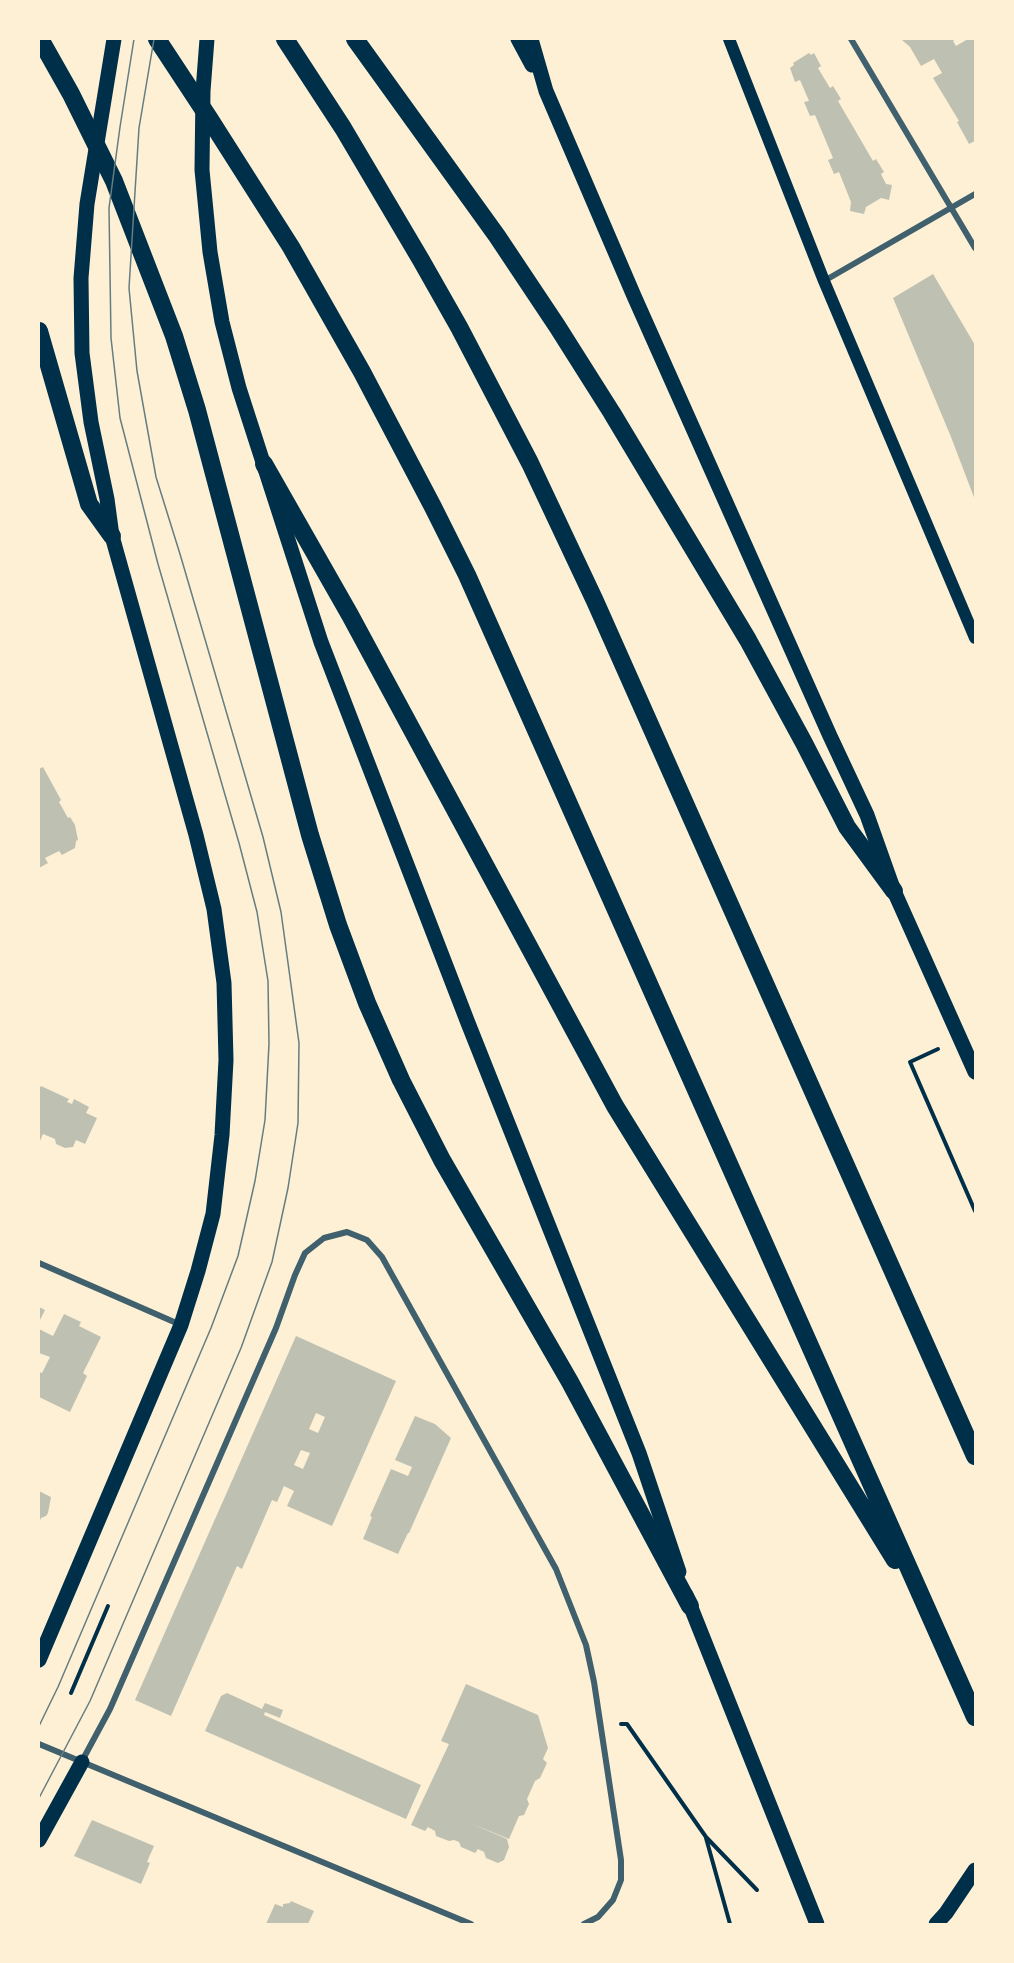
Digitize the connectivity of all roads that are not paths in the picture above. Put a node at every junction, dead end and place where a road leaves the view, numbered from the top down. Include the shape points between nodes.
1 (40, 39) edge
2 (114, 39) edge
3 (157, 39) edge
4 (207, 39) edge
5 (285, 39) edge
6 (355, 39) edge
7 (518, 39) edge
8 (531, 39) edge
9 (730, 39) edge
10 (851, 39) edge
11 (546, 91) junction
12 (975, 194) edge
13 (951, 208) junction
14 (975, 248) edge
15 (824, 281) junction
16 (39, 331) edge
17 (264, 464) junction
18 (112, 536) junction
19 (975, 638) edge
20 (894, 891) junction
21 (975, 1072) edge
22 (39, 1263) edge
23 (181, 1325) junction
24 (975, 1456) edge
25 (690, 1606) junction
26 (930, 1617) junction
27 (39, 1660) edge
28 (975, 1717) edge
29 (39, 1744) edge
30 (82, 1762) junction
31 (39, 1840) edge
32 (975, 1870) edge
33 (814, 1919) edge
34 (471, 1924) edge
35 (584, 1924) edge
36 (936, 1924) edge

1 - 25 highway via 114,181 174,336 309,835 367,1003 400,1080 442,1160 570,1382
2 - 18 main road via 87,204 81,278 82,353
3 - 26 highway via 291,247 438,516 530,714
4 - 17 main road via 202,170 210,252 239,388
5 - 24 highway via 421,260 530,463
6 - 20 highway via 563,336 748,640 847,827
7 - 11 main road
8 - 11 main road
9 - 15 main road
10 - 13 street
11 - 20 main road via 867,815
12 - 13 street
13 - 14 street
13 - 15 street
15 - 19 main road
16 - 18 highway via 89,504
17 - 25 main road via 321,642 639,1453
17 - 26 highway via 350,615 615,1106
18 - 23 main road via 196,835 214,909 224,983 226,1060 213,1214
20 - 21 main road
22 - 23 street
23 - 27 main road
25 - 33 main road
26 - 28 highway
29 - 30 street
30 - 31 main road
30 - 34 street
30 - 35 street via 110,1709 305,1253 324,1238 347,1232 367,1240 382,1257 556,1569 586,1645 621,1880 613,1900 598,1917
32 - 36 main road

